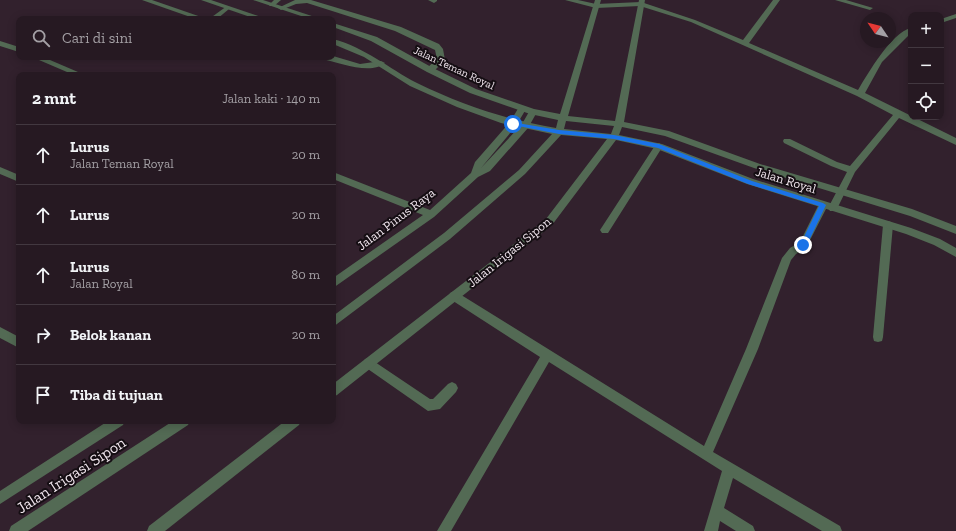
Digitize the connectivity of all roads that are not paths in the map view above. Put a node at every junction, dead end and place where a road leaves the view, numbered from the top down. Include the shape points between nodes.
1 (145, 0) edge
2 (204, 0) edge
3 (278, 0) edge
4 (568, 0) edge
5 (777, 0) edge
6 (838, 0) edge
7 (260, 1) edge
8 (641, 2) edge
9 (597, 3) edge
10 (272, 5) junction
11 (227, 8) junction
12 (281, 8) junction
13 (870, 8) dead end
14 (195, 16) edge
15 (217, 16) edge
16 (253, 16) edge
17 (307, 16) edge
18 (956, 16) edge
19 (944, 20) edge
20 (336, 26) edge
21 (908, 31) edge
22 (336, 42) edge
23 (0, 43) edge
24 (744, 44) junction
25 (16, 49) edge
26 (44, 60) edge
27 (336, 60) edge
28 (380, 63) junction
29 (430, 70) junction
30 (74, 72) edge
31 (860, 94) junction
32 (522, 108) junction
33 (533, 112) junction
34 (898, 114) junction
35 (567, 118) junction
36 (513, 124) junction
37 (616, 124) junction
38 (525, 126) junction
39 (562, 132) junction
40 (611, 136) junction
41 (787, 142) dead end
42 (956, 142) edge
43 (659, 146) junction
44 (0, 170) edge
45 (852, 170) junction
46 (475, 175) junction
47 (336, 176) edge
48 (16, 178) edge
49 (840, 191) junction
50 (828, 206) junction
51 (431, 214) junction
52 (888, 225) junction
53 (605, 230) dead end
54 (956, 230) edge
55 (956, 253) edge
56 (336, 282) edge
57 (454, 296) junction
58 (336, 320) edge
59 (0, 332) edge
60 (878, 337) dead end
61 (16, 341) edge
62 (547, 356) junction
63 (368, 363) junction
64 (452, 388) dead end
65 (336, 389) edge
66 (114, 424) edge
67 (179, 424) edge
68 (288, 424) edge
69 (706, 456) junction
70 (729, 469) junction
71 (0, 498) edge
72 (717, 511) junction
73 (16, 531) edge
74 (154, 531) edge
75 (444, 531) edge
76 (711, 531) edge
77 (748, 531) edge
78 (835, 531) edge

1 - 14 street
2 - 11 street
3 - 10 street
4 - 9 street
5 - 24 street
6 - 13 street
7 - 10 street
8 - 9 street
8 - 24 street via 693,21
8 - 37 street, Jalan Irigasi Sipon
9 - 35 street
10 - 12 street
11 - 15 street
11 - 16 street
12 - 17 street
12 - 29 street via 295,2 307,1 398,29 436,46 441,60
18 - 19 street
20 - 29 street, Jalan Teman Royal via 374,39
21 - 31 street via 879,61
22 - 28 street
23 - 25 street
24 - 31 street
26 - 30 street
27 - 28 street via 360,66
28 - 36 street via 413,84
29 - 32 street, Jalan Teman Royal via 473,91
31 - 34 street
32 - 33 street, Jalan Teman Royal
32 - 36 street, Jalan Pinus Raya
33 - 35 street, Jalan Teman Royal
33 - 38 street, Jalan Pinus Raya
34 - 42 street
34 - 45 street
35 - 37 street, Jalan Royal
35 - 39 street
36 - 38 street
36 - 46 street, Jalan Pinus Raya via 478,164
37 - 40 street, Jalan Irigasi Sipon
37 - 49 street, Jalan Royal via 666,133 757,166
38 - 39 street
38 - 46 street, Jalan Pinus Raya via 487,169
39 - 40 street, Jalan Royal
39 - 58 street via 522,172 447,236
40 - 43 street, Jalan Royal
40 - 57 street, Jalan Irigasi Sipon via 549,222
41 - 45 street
43 - 50 street, Jalan Royal via 750,182
43 - 53 street
44 - 48 street
45 - 49 street
46 - 51 street, Jalan Pinus Raya
47 - 51 street
49 - 50 street
49 - 54 street, Jalan Royal via 912,212
50 - 52 street, Jalan Royal
50 - 69 street via 803,245 787,258 752,349
51 - 56 street, Jalan Pinus Raya
52 - 55 street, Jalan Royal via 937,242
52 - 60 street
57 - 62 street
57 - 63 street, Jalan Irigasi Sipon
59 - 61 street
62 - 69 street
62 - 75 street
63 - 64 street via 428,405 436,405
63 - 65 street, Jalan Irigasi Sipon
66 - 71 street
67 - 73 street, Jalan Irigasi Sipon
68 - 74 street
69 - 70 street
70 - 72 street
70 - 78 street
72 - 76 street
72 - 77 street

